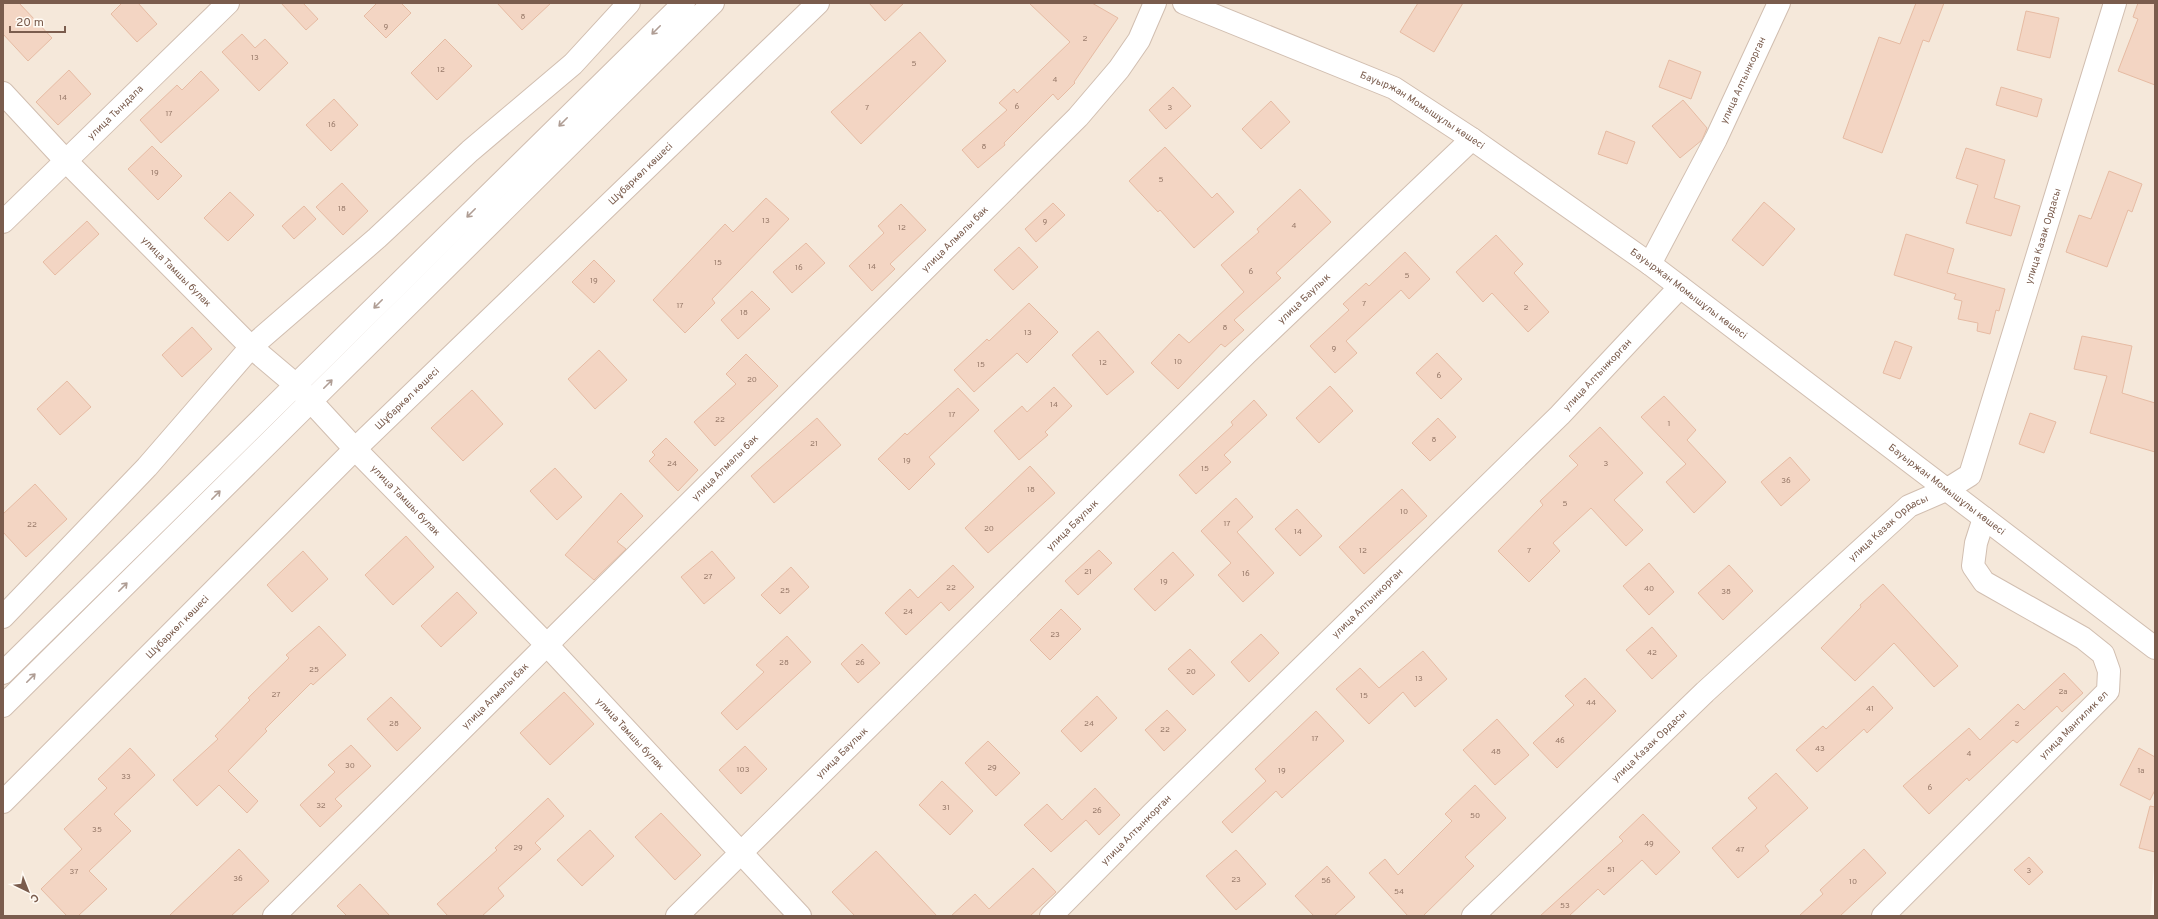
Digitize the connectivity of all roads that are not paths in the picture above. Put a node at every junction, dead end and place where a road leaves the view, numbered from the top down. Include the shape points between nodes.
1 (228, 3) edge
2 (629, 3) edge
3 (684, 3) edge
4 (713, 3) edge
5 (818, 3) edge
6 (1155, 3) edge
7 (1184, 3) edge
8 (1779, 3) edge
9 (2115, 3) edge
10 (1210, 8) edge
11 (3, 93) edge
12 (1472, 139) junction
13 (67, 162) junction
14 (3, 222) edge
15 (1650, 264) junction
16 (1680, 287) junction
17 (251, 347) junction
18 (296, 385) junction
19 (311, 401) junction
20 (355, 449) junction
21 (1946, 490) junction
22 (1984, 518) junction
23 (3, 617) edge
24 (547, 645) junction
25 (2155, 648) edge
26 (3, 673) edge
27 (3, 706) edge
28 (3, 802) edge
29 (741, 855) junction
30 (274, 916) edge
31 (677, 916) edge
32 (800, 916) edge
33 (1051, 916) edge
34 (1474, 916) edge
35 (1883, 916) edge

1 - 13 street, улица Тындала
2 - 17 street via 573,64 470,151 377,238
3 -> 18 street
19 -> 4 street
5 - 20 street, Шұбаркөл көшесі
6 - 24 street, улица Алмалы бак via 1139,40 1119,69 1078,117
7 - 10 street, Бауыржан Момышұлы көшесі
8 - 15 street, улица Алтынкорган via 1716,139
9 - 21 street, улица Казак Ордасы via 1970,475
10 - 12 street, Бауыржан Момышұлы көшесі via 1394,88
11 - 13 street, улица Тамшы булак
12 - 15 street, Бауыржан Момышұлы көшесі
12 - 29 street, улица Баулык via 1247,354
13 - 14 street, улица Тындала
13 - 17 street, улица Тамшы булак
15 - 16 street, Бауыржан Момышұлы көшесі
16 - 21 street, Бауыржан Момышұлы көшесі
16 - 33 street, улица Алтынкорган via 1560,415
17 - 18 street, улица Тамшы булак
17 - 23 street via 148,467
18 - 19 street, улица Тамшы булак
18 - 26 street
19 - 20 street, улица Тамшы булак
27 -> 19 street
20 - 24 street, улица Тамшы булак
20 - 28 street, Шұбаркөл көшесі
21 - 22 street, Бауыржан Момышұлы көшесі
21 - 34 street, улица Казак Ордасы via 1909,506 1705,692
22 - 25 street, Бауыржан Момышұлы көшесі
22 - 35 street, улица Мангилик ел via 1976,543 1973,566 1984,582 2083,638 2103,654 2109,671 2108,691
24 - 29 street, улица Тамшы булак
24 - 30 street, улица Алмалы бак
29 - 31 street, улица Баулык
29 - 32 street, улица Тамшы булак

